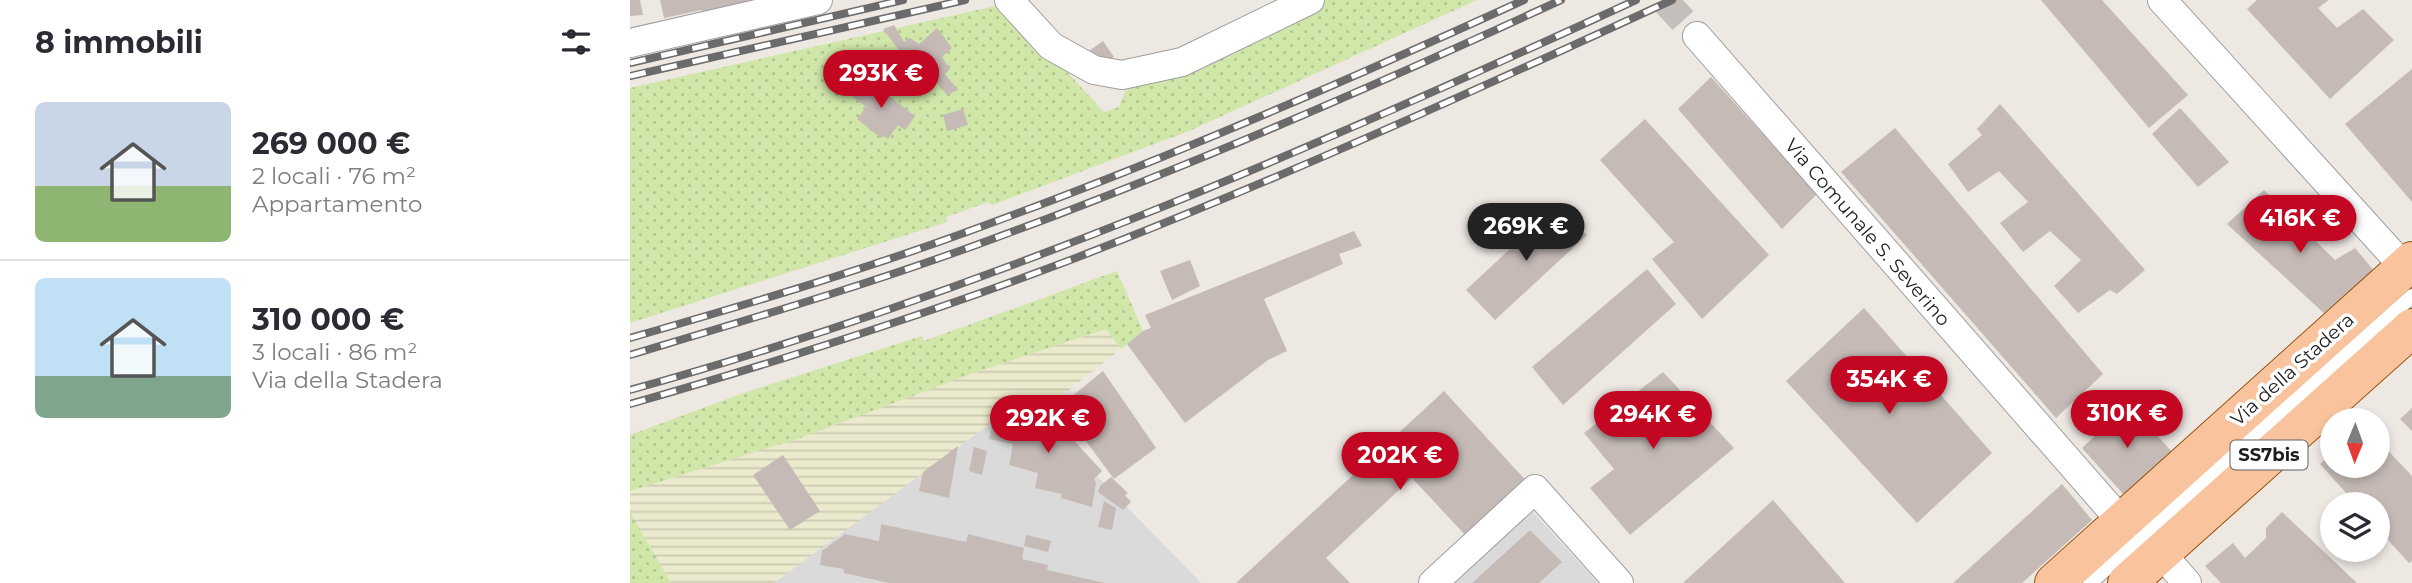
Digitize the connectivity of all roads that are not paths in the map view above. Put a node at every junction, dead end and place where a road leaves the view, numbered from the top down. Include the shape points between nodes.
1 (818, 0) edge
2 (1009, 0) edge
3 (1310, 0) edge
4 (2162, 0) edge
5 (1697, 36) tunnel mouth
6 (630, 43) edge
7 (2410, 275) edge
8 (2412, 328) edge
9 (2122, 522) junction
10 (2160, 552) junction
11 (1433, 583) edge
12 (1619, 583) edge
13 (2054, 583) edge
14 (2090, 583) edge
15 (2127, 583) edge
16 (2187, 583) edge

1 - 6 street
2 - 3 street via 1051,46 1094,69 1122,75 1182,62
4 - 7 street
5 - 9 street, Via Comunale S. Severino
7 - 9 main road, Via della Stadera / SS7bis
7 - 14 lane
8 - 10 main road, SS7bis
9 - 13 main road, Via della Stadera / SS7bis
10 - 15 main road, SS7bis
10 - 16 street
11 - 12 street via 1535,489

